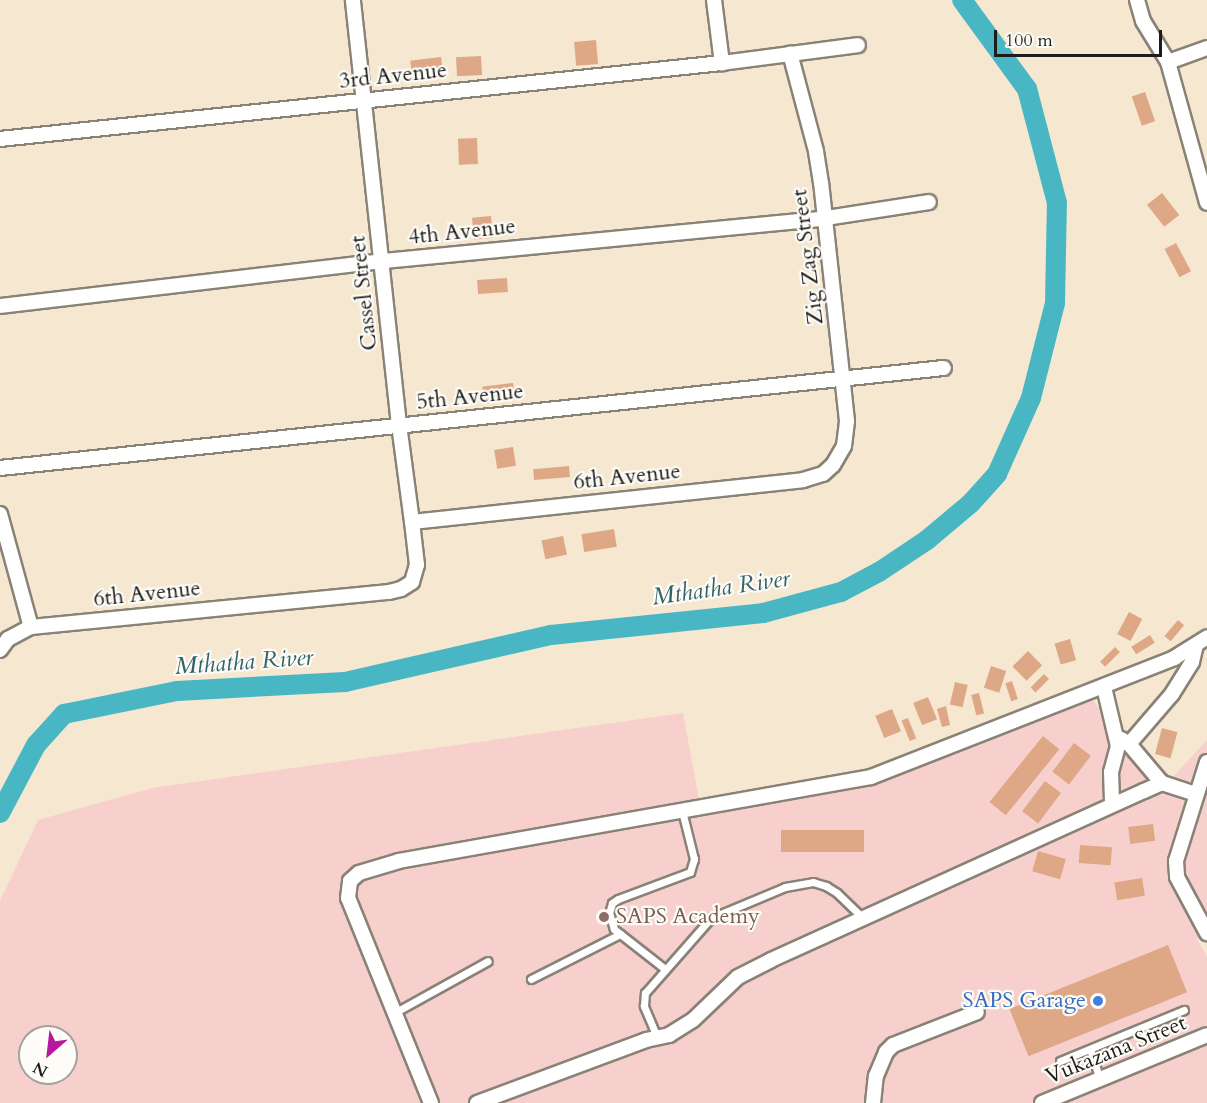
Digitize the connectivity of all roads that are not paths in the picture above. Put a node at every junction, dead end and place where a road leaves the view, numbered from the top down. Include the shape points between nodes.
1 (353, 0) edge
2 (714, 0) edge
3 (1137, 0) edge
4 (858, 45) dead end
5 (1207, 48) edge
6 (790, 53) junction
7 (1168, 62) junction
8 (722, 63) junction
9 (362, 100) junction
10 (0, 140) edge
11 (929, 202) dead end
12 (1207, 203) edge
13 (825, 218) junction
14 (383, 261) junction
15 (0, 306) edge
16 (944, 368) dead end
17 (843, 379) junction
18 (399, 425) junction
19 (838, 458) joint
20 (0, 468) edge
21 (0, 514) edge
22 (412, 522) junction
23 (412, 582) joint
24 (31, 627) junction
25 (1202, 641) edge
26 (0, 648) edge
27 (1104, 687) junction
28 (1123, 740) junction
29 (1207, 762) edge
30 (1162, 783) junction
31 (1195, 794) junction
32 (1112, 804) junction
33 (682, 811) junction
34 (862, 917) junction
35 (1207, 933) edge
36 (620, 934) junction
37 (488, 962) dead end
38 (665, 969) junction
39 (531, 979) dead end
40 (1184, 1010) dead end
41 (977, 1011) dead end
42 (394, 1013) junction
43 (1207, 1035) edge
44 (657, 1037) junction
45 (1090, 1049) junction
46 (1060, 1061) dead end
47 (1100, 1079) junction
48 (431, 1103) edge
49 (477, 1103) edge
50 (873, 1103) edge
51 (1042, 1103) edge

1 - 9 street, Cassel Street
2 - 8 street
3 - 7 street via 1143,21
4 - 6 street, 3rd Avenue
5 - 7 street
6 - 8 street, 3rd Avenue
6 - 13 street, Zig Zag Street via 816,151
7 - 12 street
8 - 9 street, 3rd Avenue
9 - 10 street, 3rd Avenue
9 - 14 street, Cassel Street
11 - 13 street, 4th Avenue
13 - 14 street, 4th Avenue
13 - 17 street, Zig Zag Street
14 - 15 street, 4th Avenue
14 - 18 street, Cassel Street
16 - 17 street, 5th Avenue
17 - 18 street, 5th Avenue
17 - 19 street, Zig Zag Street via 848,429
18 - 20 street, 5th Avenue
18 - 22 street, Cassel Street
19 - 22 street, 6th Avenue via 823,474 804,480
21 - 24 street
22 - 23 street, Cassel Street via 417,565
23 - 24 street, 6th Avenue via 389,592
24 - 26 street, 6th Avenue via 16,633
25 - 27 street via 1174,658
25 - 28 street via 1172,694
27 - 28 street
27 - 33 street via 871,777
28 - 30 street
28 - 32 street via 1111,772
29 - 31 street
30 - 31 street
30 - 32 street
31 - 35 street via 1178,852 1178,877
32 - 34 street
33 - 36 lane via 694,859 692,868 686,875 612,903 610,920
33 - 42 street via 386,864 353,877 348,885 348,898
34 - 38 lane via 837,893 819,883 784,887 711,918
34 - 44 street via 738,977 693,1020 669,1035
36 - 38 lane
36 - 39 lane
37 - 42 lane
38 - 44 lane via 643,999
40 - 45 lane
41 - 50 street via 893,1045 876,1076
42 - 48 street
43 - 47 street, Vukazana Street
44 - 49 street
45 - 46 lane
45 - 47 lane
47 - 51 street, Vukazana Street

